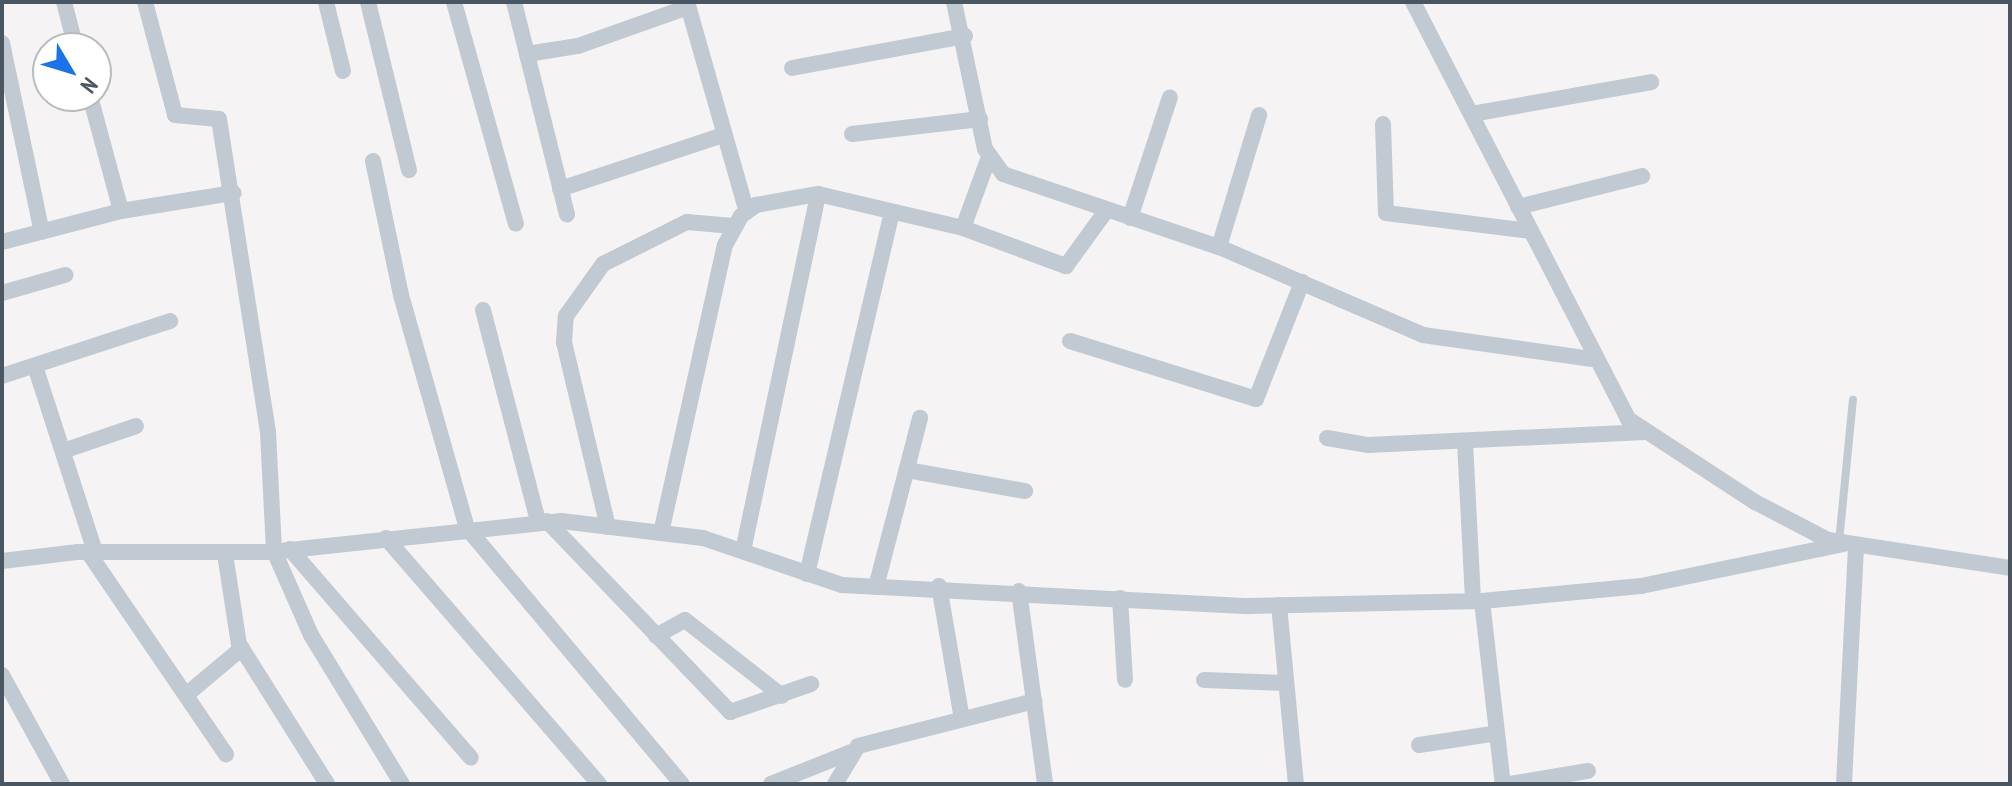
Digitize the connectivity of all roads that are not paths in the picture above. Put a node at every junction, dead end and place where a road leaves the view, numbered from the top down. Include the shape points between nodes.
1 (64, 2) edge
2 (145, 2) edge
3 (326, 2) edge
4 (368, 2) edge
5 (454, 2) edge
6 (514, 2) edge
7 (954, 2) edge
8 (1413, 2) edge
9 (687, 4) edge
10 (72, 32) edge
11 (965, 36) junction
12 (2, 43) edge
13 (527, 54) junction
14 (792, 68) dead end
15 (343, 71) dead end
16 (1651, 82) dead end
17 (1170, 97) dead end
18 (94, 112) edge
19 (1472, 114) junction
20 (1259, 115) dead end
21 (980, 119) junction
22 (1383, 124) dead end
23 (852, 134) dead end
24 (723, 135) junction
25 (989, 157) junction
26 (373, 161) dead end
27 (409, 170) dead end
28 (1642, 176) dead end
29 (560, 189) junction
30 (234, 193) junction
31 (818, 194) junction
32 (1518, 207) junction
33 (121, 211) junction
34 (1106, 211) junction
35 (747, 212) junction
36 (892, 213) junction
37 (567, 214) dead end
38 (1130, 218) junction
39 (516, 224) dead end
40 (733, 226) junction
41 (963, 228) junction
42 (1530, 231) junction
43 (42, 232) junction
44 (2, 242) edge
45 (1219, 247) junction
46 (65, 275) dead end
47 (1302, 282) junction
48 (2, 293) edge
49 (483, 310) dead end
50 (170, 321) dead end
51 (1070, 341) dead end
52 (1592, 359) junction
53 (35, 366) junction
54 (2, 376) edge
55 (1853, 400) dead end
56 (920, 418) dead end
57 (136, 426) dead end
58 (1646, 432) junction
59 (1327, 438) dead end
60 (1465, 442) junction
61 (63, 451) junction
62 (907, 470) junction
63 (1025, 491) dead end
64 (543, 521) junction
65 (608, 527) junction
66 (467, 528) junction
67 (661, 533) junction
68 (386, 538) junction
69 (1846, 545) junction
70 (282, 550) junction
71 (743, 551) junction
72 (92, 552) junction
73 (225, 554) junction
74 (2, 561) edge
75 (2010, 568) edge
76 (807, 574) junction
77 (939, 586) junction
78 (876, 587) junction
79 (1019, 591) junction
80 (1120, 598) junction
81 (1477, 601) junction
82 (1279, 605) junction
83 (656, 636) junction
84 (242, 648) junction
85 (2, 675) edge
86 (1125, 680) dead end
87 (1204, 680) dead end
88 (1283, 683) junction
89 (811, 684) dead end
90 (186, 695) junction
91 (782, 696) junction
92 (1034, 701) junction
93 (962, 719) junction
94 (1497, 733) junction
95 (1419, 745) dead end
96 (852, 751) junction
97 (226, 754) dead end
98 (471, 758) dead end
99 (1588, 771) dead end
100 (62, 784) edge
101 (327, 784) edge
102 (402, 784) edge
103 (599, 784) edge
104 (682, 784) edge
105 (771, 784) edge
106 (835, 784) edge
107 (1045, 784) edge
108 (1296, 784) edge
109 (1503, 784) edge
110 (1510, 784) edge
111 (1844, 784) edge

1 - 10 street
2 - 30 street via 175,115 219,119
3 - 15 street
4 - 27 street
5 - 39 street
6 - 13 street
7 - 11 street
8 - 19 street
9 - 13 street via 578,46
9 - 24 street
11 - 14 street
11 - 21 street
12 - 43 street
13 - 29 street
16 - 19 street
17 - 38 street
18 - 33 street
19 - 32 street
20 - 45 street
21 - 23 street
21 - 25 street
22 - 42 street via 1386,213
24 - 29 street
24 - 35 street
25 - 34 street via 1023,184
25 - 41 street
26 - 66 street via 401,295
28 - 32 street
29 - 37 street
30 - 33 street
30 - 70 street
31 - 35 street
31 - 36 street
31 - 71 street
32 - 42 street
33 - 43 street
34 - 38 street
34 - 41 street via 1066,266
35 - 40 street
36 - 41 street
36 - 76 street
38 - 45 street
40 - 65 street via 687,222 603,264 566,316 564,342
40 - 67 street
42 - 52 street
43 - 44 street
45 - 47 street
46 - 48 street
47 - 51 street via 1256,399
47 - 52 street via 1423,335
49 - 64 street
50 - 53 street
52 - 58 street via 1618,408
53 - 54 street
53 - 61 street
55 - 69 lane
56 - 62 street
57 - 61 street
58 - 60 street
58 - 69 street via 1780,518
59 - 60 street
60 - 81 street
61 - 72 street
62 - 63 street
62 - 78 street
64 - 65 street
64 - 66 street
64 - 83 street
65 - 67 street
66 - 68 street
66 - 104 street
67 - 71 street
68 - 70 street
68 - 103 street
69 - 75 street
69 - 81 street via 1663,583
69 - 111 street
70 - 73 street
70 - 98 street
70 - 102 street via 311,635
71 - 76 street
72 - 73 street
72 - 74 street
72 - 90 street
73 - 84 street
76 - 78 street
77 - 78 street
77 - 79 street
77 - 93 street
79 - 80 street
79 - 92 street
80 - 82 street
80 - 86 street
81 - 82 street
81 - 94 street
82 - 88 street
83 - 91 street via 685,620
83 - 91 street via 730,712
84 - 90 street
84 - 101 street
85 - 100 street
87 - 88 street
88 - 108 street
89 - 91 street
90 - 97 street
92 - 93 street
92 - 107 street
93 - 96 street
94 - 95 street
94 - 109 street
96 - 105 street
96 - 106 street
99 - 110 street

